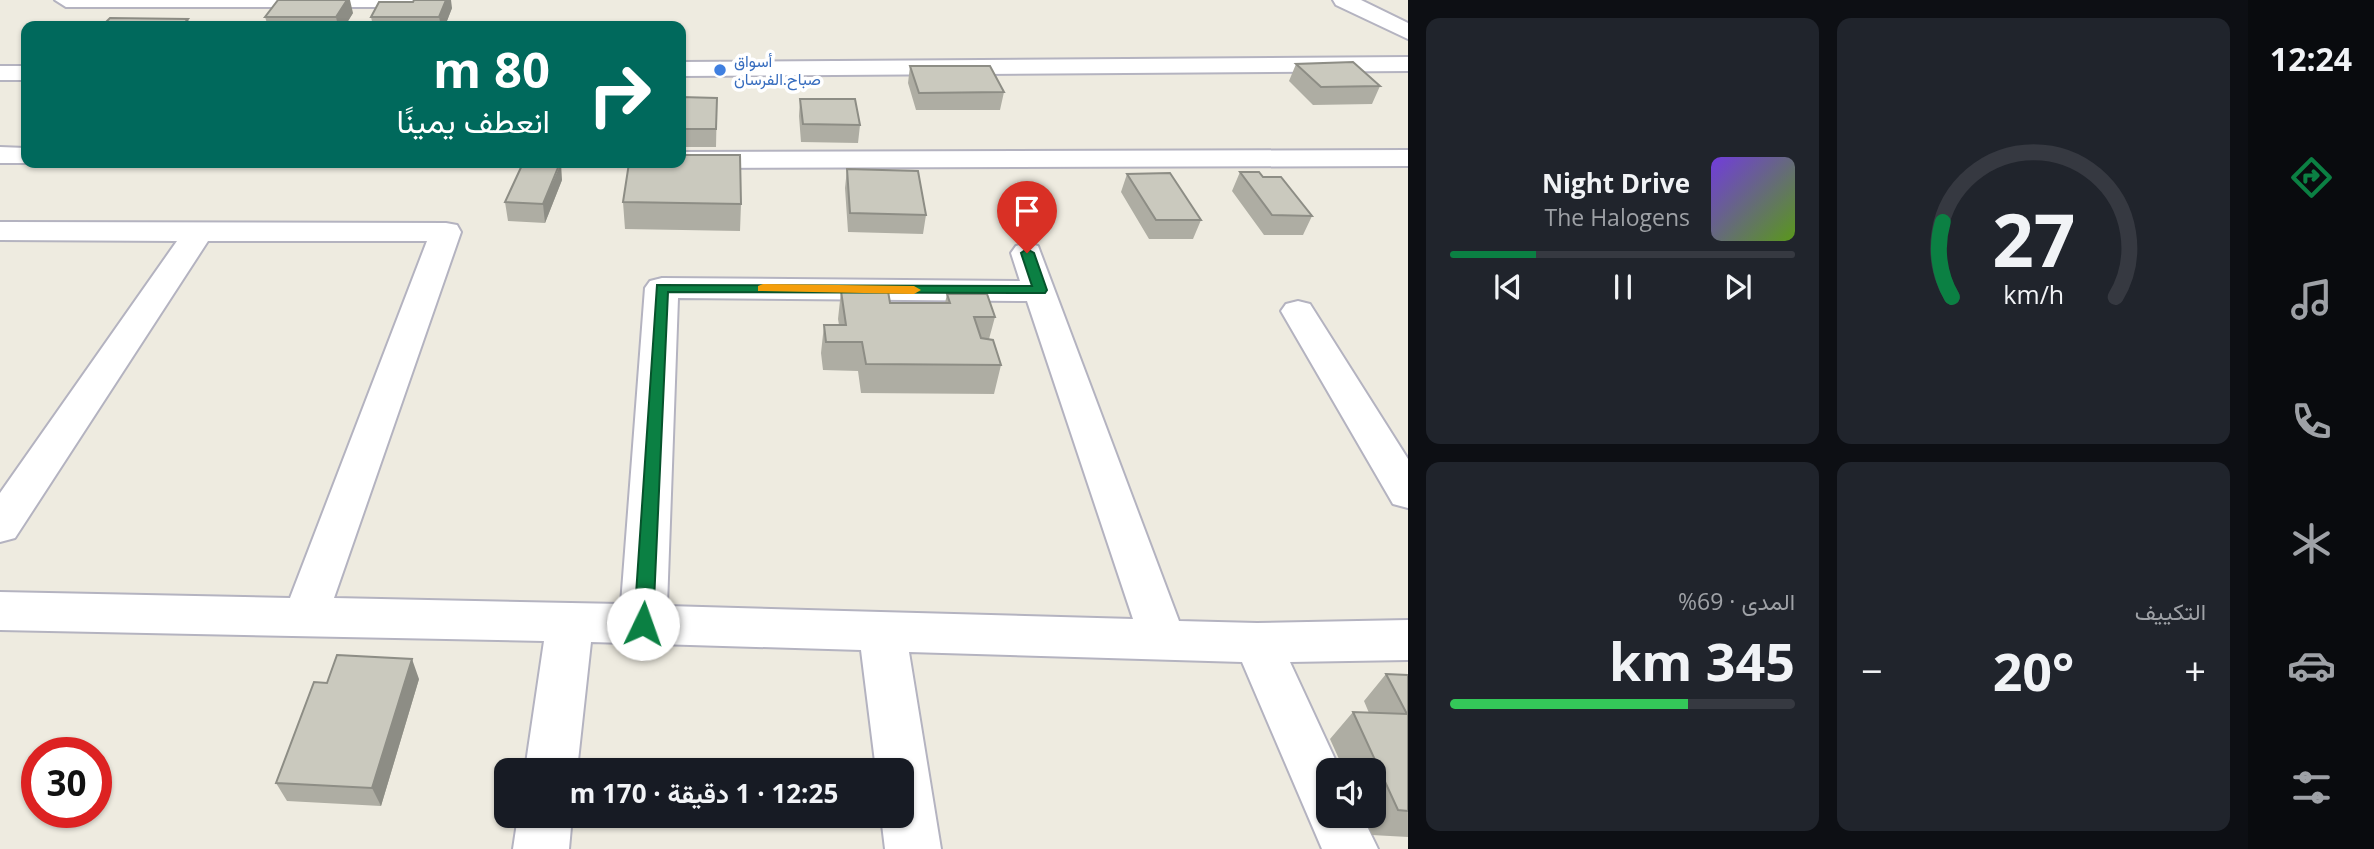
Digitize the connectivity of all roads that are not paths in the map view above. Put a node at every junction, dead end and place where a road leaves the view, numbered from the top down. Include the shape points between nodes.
1 (66, 0) edge
2 (417, 0) edge
3 (1344, 0) edge
4 (1408, 32) edge
5 (1408, 64) edge
6 (686, 69) edge
7 (1, 73) edge
8 (21, 73) edge
9 (1, 155) edge
10 (21, 156) edge
11 (1408, 158) edge
12 (686, 160) edge
13 (0, 230) edge
14 (199, 231) junction
15 (1027, 253) dead end
16 (1040, 290) junction
17 (1298, 311) dead end
18 (1408, 493) edge
19 (0, 526) edge
20 (0, 611) edge
21 (305, 617) junction
22 (570, 622) junction
23 (643, 624) junction
24 (882, 631) junction
25 (1163, 640) junction
26 (1408, 640) edge
27 (1257, 643) junction
28 (553, 758) edge
29 (1316, 775) edge
30 (544, 828) edge
31 (1340, 828) edge
32 (541, 849) edge
33 (913, 849) edge
34 (1350, 849) edge

1 - 2 street
3 - 4 street
5 - 6 street
7 - 8 street
9 - 10 street
11 - 12 street
13 - 14 street
14 - 19 street
14 - 21 street via 446,232
15 - 16 street
16 - 23 street via 662,288
16 - 25 street
17 - 18 street
20 - 21 street
21 - 22 street
22 - 23 street
22 - 28 street
23 - 24 street
24 - 25 street
24 - 33 street
25 - 27 street
26 - 27 street
27 - 29 street
30 - 32 street
31 - 34 street

